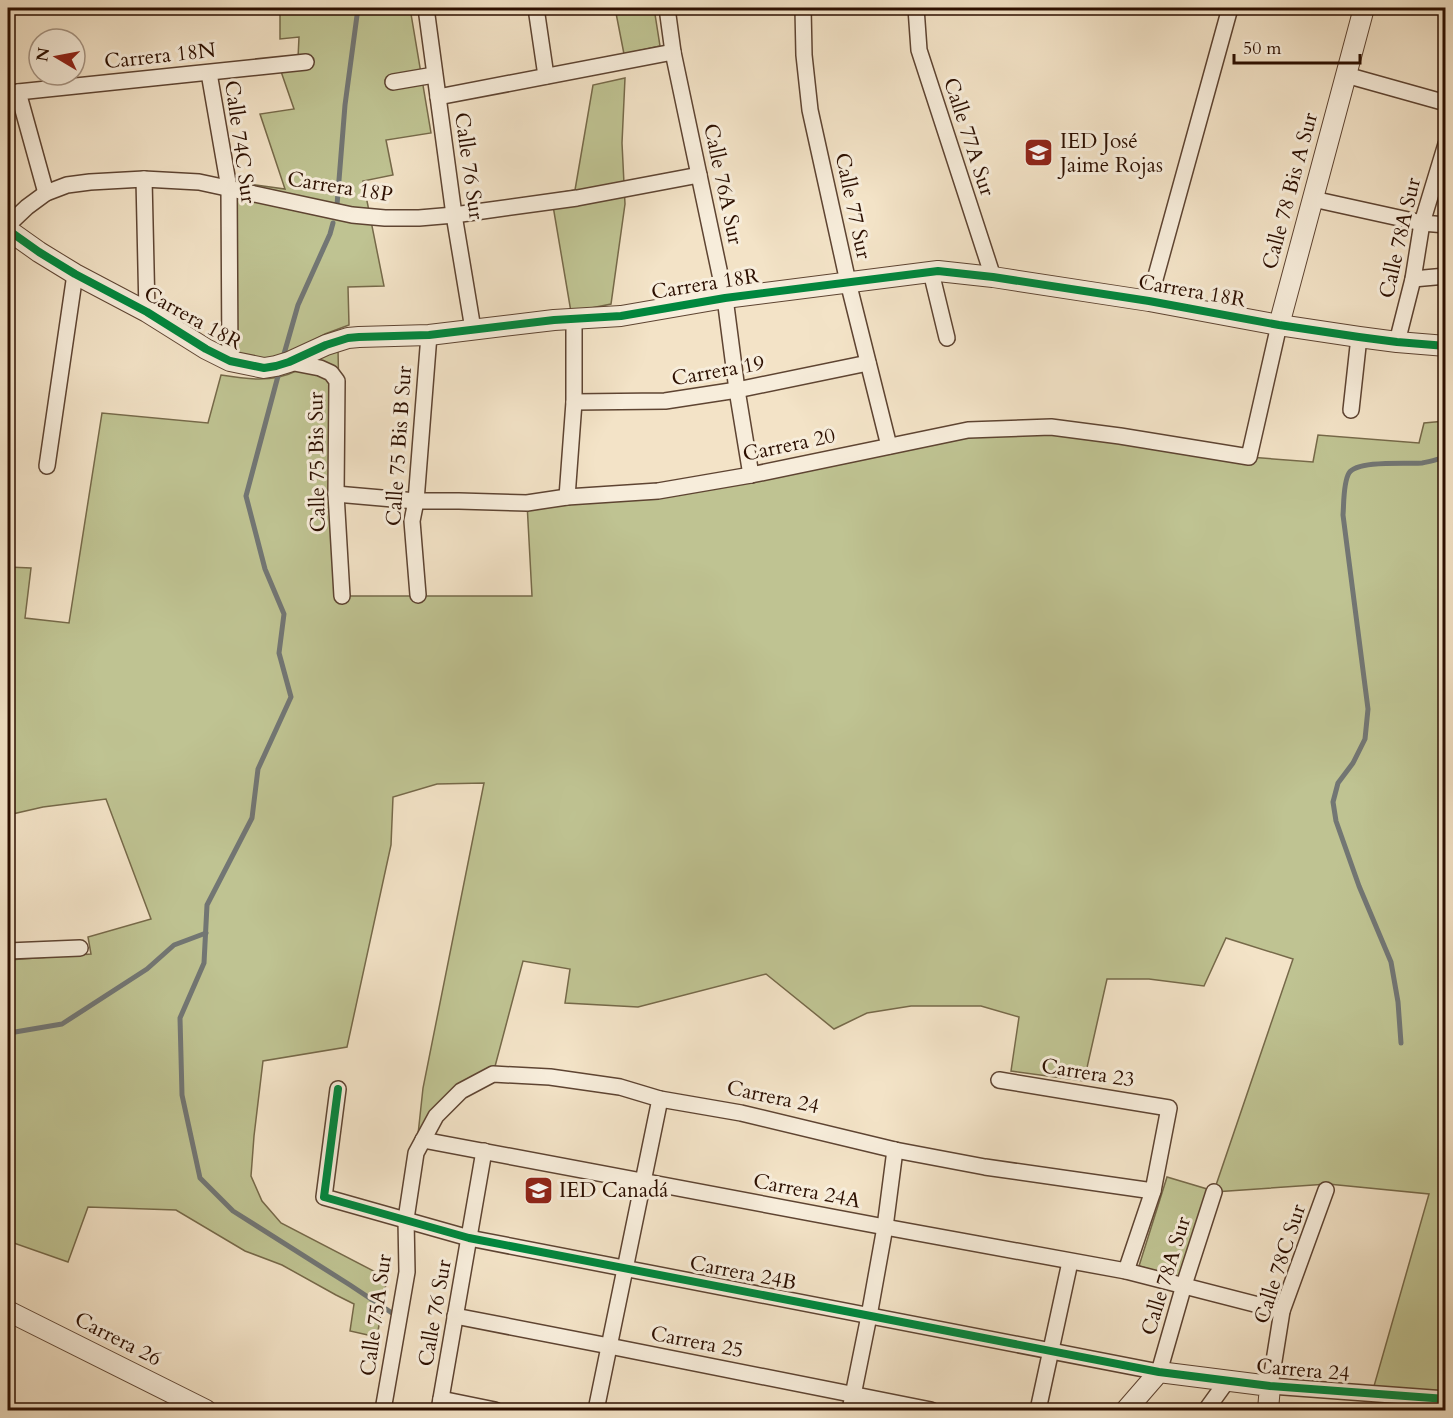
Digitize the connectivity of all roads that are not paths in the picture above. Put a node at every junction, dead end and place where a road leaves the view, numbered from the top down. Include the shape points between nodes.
1 (426, 8) edge
2 (536, 8) edge
3 (667, 8) edge
4 (803, 8) edge
5 (916, 8) edge
6 (1230, 8) edge
7 (1364, 8) edge
8 (673, 52) junction
9 (306, 62) dead end
10 (209, 73) junction
11 (434, 75) junction
12 (1346, 75) junction
13 (546, 76) junction
14 (393, 82) dead end
15 (13, 95) edge
16 (438, 97) junction
17 (1446, 103) edge
18 (1445, 149) edge
19 (699, 175) junction
20 (144, 179) junction
21 (229, 188) junction
22 (46, 193) junction
23 (1313, 199) junction
24 (454, 214) junction
25 (1422, 223) junction
26 (8, 225) edge
27 (1446, 225) edge
28 (8, 230) edge
29 (931, 272) junction
30 (75, 274) junction
31 (1446, 276) edge
32 (993, 277) junction
33 (1413, 279) junction
34 (848, 282) junction
35 (725, 298) junction
36 (1149, 301) junction
37 (147, 312) junction
38 (574, 318) junction
39 (1279, 325) junction
40 (473, 329) junction
41 (429, 335) junction
42 (947, 338) dead end
43 (1359, 338) junction
44 (1397, 342) junction
45 (1446, 346) edge
46 (230, 361) junction
47 (289, 362) junction
48 (868, 363) junction
49 (737, 390) junction
50 (574, 402) junction
51 (1351, 410) dead end
52 (889, 446) junction
53 (1249, 457) joint
54 (47, 466) dead end
55 (750, 475) junction
56 (336, 494) junction
57 (567, 497) junction
58 (416, 501) junction
59 (418, 595) dead end
60 (342, 596) dead end
61 (80, 948) dead end
62 (8, 951) edge
63 (999, 1080) dead end
64 (338, 1089) dead end
65 (660, 1099) junction
66 (1169, 1108) joint
67 (419, 1146) junction
68 (896, 1150) junction
69 (484, 1151) junction
70 (643, 1182) junction
71 (1326, 1190) dead end
72 (1153, 1191) junction
73 (1214, 1192) dead end
74 (406, 1219) junction
75 (885, 1227) junction
76 (469, 1238) junction
77 (1070, 1262) junction
78 (625, 1269) junction
79 (1126, 1271) junction
80 (1184, 1285) junction
81 (8, 1311) edge
82 (1282, 1311) junction
83 (455, 1316) junction
84 (869, 1316) junction
85 (609, 1346) junction
86 (1050, 1352) junction
87 (1159, 1372) junction
88 (1227, 1381) junction
89 (1269, 1386) junction
90 (852, 1395) junction
91 (1446, 1399) edge
92 (440, 1405) edge
93 (205, 1410) edge
94 (383, 1410) edge
95 (495, 1410) edge
96 (596, 1410) edge
97 (849, 1410) edge
98 (931, 1410) edge
99 (1038, 1410) edge
100 (1126, 1410) edge
101 (1206, 1410) edge
102 (1268, 1410) edge

1 - 11 street, Calle 76 Sur
2 - 13 street
3 - 8 street, Calle 76A Sur
4 - 34 street, Calle 77 Sur via 810,110
5 - 32 street, Calle 77A Sur via 919,50
6 - 36 street
7 - 12 street, Calle 78 Bis A Sur
8 - 13 street
8 - 19 street, Calle 76A Sur
9 - 10 street, Carrera 18N
10 - 15 street, Carrera 18N
10 - 21 street, Calle 74C Sur
11 - 14 street
11 - 16 street, Calle 76 Sur
12 - 17 street
12 - 23 street, Calle 78 Bis A Sur
13 - 16 street
15 - 22 street
16 - 24 street, Calle 76 Sur
18 - 25 street, Calle 78A Sur
19 - 24 street, Carrera 18P via 577,198
19 - 35 street, Calle 76A Sur
20 - 21 street, Carrera 18P
20 - 22 street, Carrera 18P via 67,185
20 - 37 street
21 - 24 street, Carrera 18P via 352,215 418,218
21 - 46 street, Calle 74C Sur
22 - 26 street
23 - 25 street
23 - 39 street, Calle 78 Bis A Sur
24 - 40 street, Calle 76 Sur
25 - 27 street
25 - 33 street, Calle 78A Sur
28 - 30 street, Carrera 18R
29 - 32 street, Carrera 18R
29 - 34 street, Carrera 18R
29 - 42 street
30 - 37 street, Carrera 18R
30 - 54 street
31 - 33 street
32 - 36 street, Carrera 18R
33 - 44 street, Calle 78A Sur
34 - 35 street, Carrera 18R
34 - 48 street, Calle 77 Sur
35 - 38 street, Carrera 18R via 640,313
35 - 49 street, Calle 76A Sur
36 - 39 street, Carrera 18R
37 - 46 street, Carrera 18R
38 - 40 street, Carrera 18R
38 - 50 street
39 - 43 street, Carrera 18R
39 - 53 street, Calle 78 Bis A Sur
40 - 41 street, Carrera 18R
41 - 47 street, Carrera 18R via 348,338
41 - 58 street, Calle 75 Bis B Sur
43 - 44 street, Carrera 18R
43 - 51 street
44 - 45 street, Carrera 18R
46 - 47 street, Carrera 18R via 264,368
47 - 56 street, Calle 75 Bis Sur via 320,368 337,381
48 - 49 street, Carrera 19
48 - 52 street, Calle 77 Sur
49 - 50 street, Carrera 19 via 665,401
49 - 55 street, Calle 76A Sur
50 - 57 street
52 - 53 street, Carrera 20 via 968,430 1051,427
52 - 55 street, Carrera 20
55 - 57 street, Carrera 20 via 658,491
56 - 58 street, Carrera 20
56 - 60 street, Calle 75 Bis Sur
57 - 58 street, Carrera 20 via 527,503
58 - 59 street, Calle 75 Bis B Sur via 412,521
61 - 62 street
63 - 66 street, Carrera 23
64 - 74 street, Carrera 24B via 324,1197
65 - 67 street, Carrera 24 via 620,1087 493,1074 462,1091 444,1107
65 - 68 street, Carrera 24 via 741,1113
65 - 70 street
66 - 72 street, Calle 78A Sur
67 - 69 street, Carrera 24A
67 - 74 street, Calle 75A Sur
68 - 72 street, Carrera 24
68 - 75 street
69 - 70 street, Carrera 24A
69 - 76 street, Calle 76 Sur
70 - 75 street, Carrera 24A
70 - 78 street
71 - 82 street, Calle 78C Sur
72 - 79 street, Calle 78A Sur
73 - 80 street, Calle 78A Sur
74 - 76 street, Carrera 24B
74 - 94 street, Calle 75A Sur via 407,1272
75 - 77 street, Carrera 24A
75 - 84 street
76 - 78 street, Carrera 24B
76 - 83 street, Calle 76 Sur
77 - 79 street, Carrera 24A
77 - 86 street
78 - 84 street, Carrera 24B
78 - 85 street
79 - 80 street, Carrera 24A
80 - 82 street, Carrera 24A
80 - 87 street, Calle 78A Sur
81 - 93 street, Carrera 26
82 - 89 street, Calle 78C Sur
83 - 85 street, Carrera 25
83 - 92 street, Calle 76 Sur
84 - 86 street, Carrera 24B
84 - 90 street
85 - 90 street, Carrera 25
85 - 96 street
86 - 87 street, Carrera 24B
86 - 99 street
87 - 88 street, Carrera 24
87 - 100 street
88 - 89 street, Carrera 24
88 - 101 street
89 - 91 street, Carrera 24
89 - 102 street
90 - 97 street
90 - 98 street, Carrera 25
92 - 95 street

